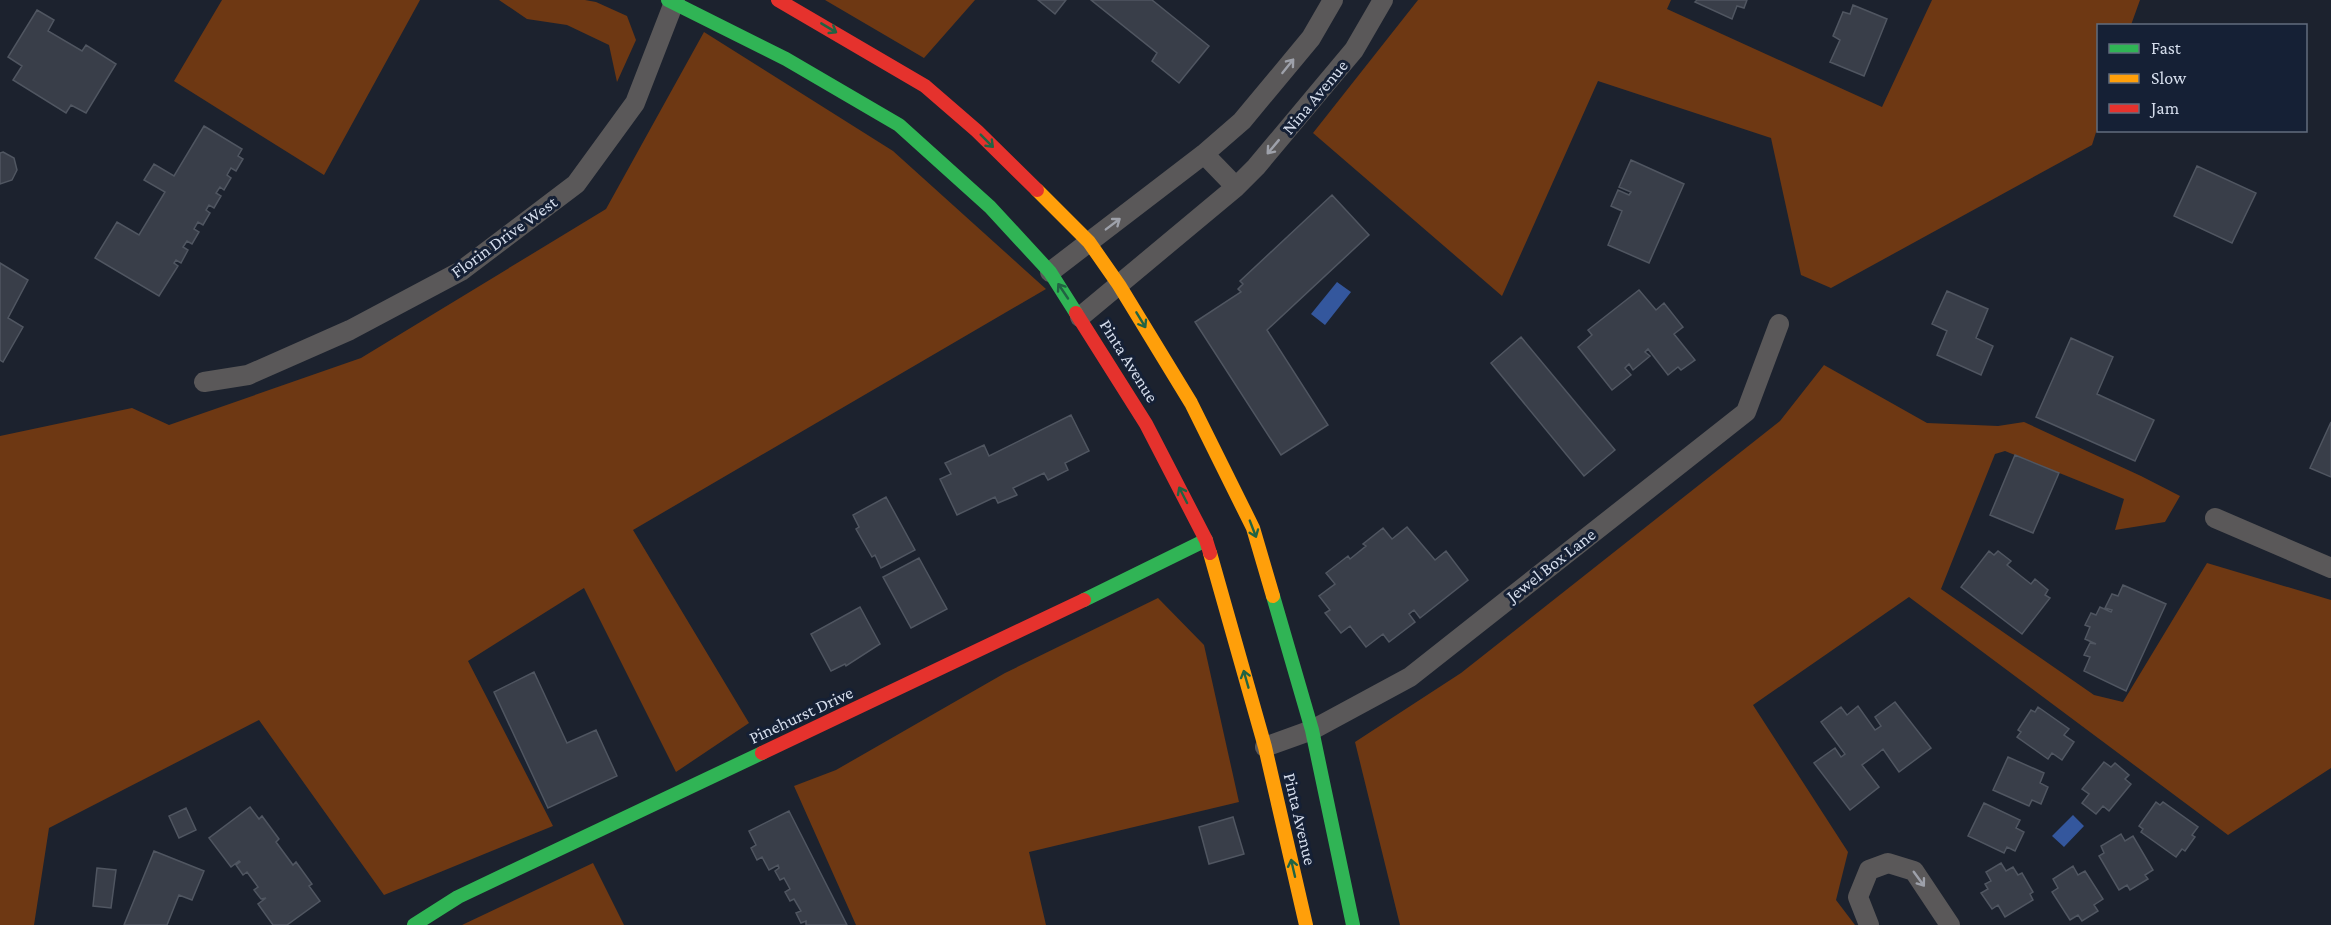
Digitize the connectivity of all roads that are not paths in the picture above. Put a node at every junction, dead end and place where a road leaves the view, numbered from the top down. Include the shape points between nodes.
1 (778, 0) edge
2 (1333, 0) edge
3 (1383, 0) edge
4 (673, 1) edge
5 (1204, 154) junction
6 (1236, 187) junction
7 (1089, 242) junction
8 (1050, 272) junction
9 (1119, 285) junction
10 (1080, 317) junction
11 (1779, 324) dead end
12 (204, 382) dead end
13 (2215, 518) dead end
14 (1206, 540) junction
15 (2331, 568) edge
16 (1312, 730) junction
17 (1265, 747) junction
18 (414, 925) edge
19 (1306, 925) edge
20 (1353, 925) edge
21 (1869, 925) edge
22 (1950, 925) edge

1 -> 7 street, Pinta Avenue via 925,86 977,131
5 -> 2 street via 1242,121 1311,38
3 -> 6 street, Nina Avenue via 1354,50
4 - 8 street, Pinta Avenue via 786,59 899,125 990,207
4 - 12 street, Florin Drive West via 635,102 576,184 441,282 350,330 248,375
5 - 6 street
7 -> 5 street
6 - 9 street, Nina Avenue
7 - 8 street
7 - 9 street, Pinta Avenue
10 -> 8 street, Pinta Avenue
9 - 10 street, Nina Avenue
9 -> 16 street, Pinta Avenue via 1191,403 1253,528
14 -> 10 street, Pinta Avenue via 1146,424
11 - 16 street, Jewel Box Lane via 1746,412 1410,677
13 - 15 street
17 -> 14 street, Pinta Avenue
14 - 18 street, Pinehurst Drive via 458,897
16 - 17 street, Jewel Box Lane
16 - 20 street, Pinta Avenue
19 -> 17 street, Pinta Avenue
21 -> 22 street via 1858,897 1869,870 1888,863 1914,871

